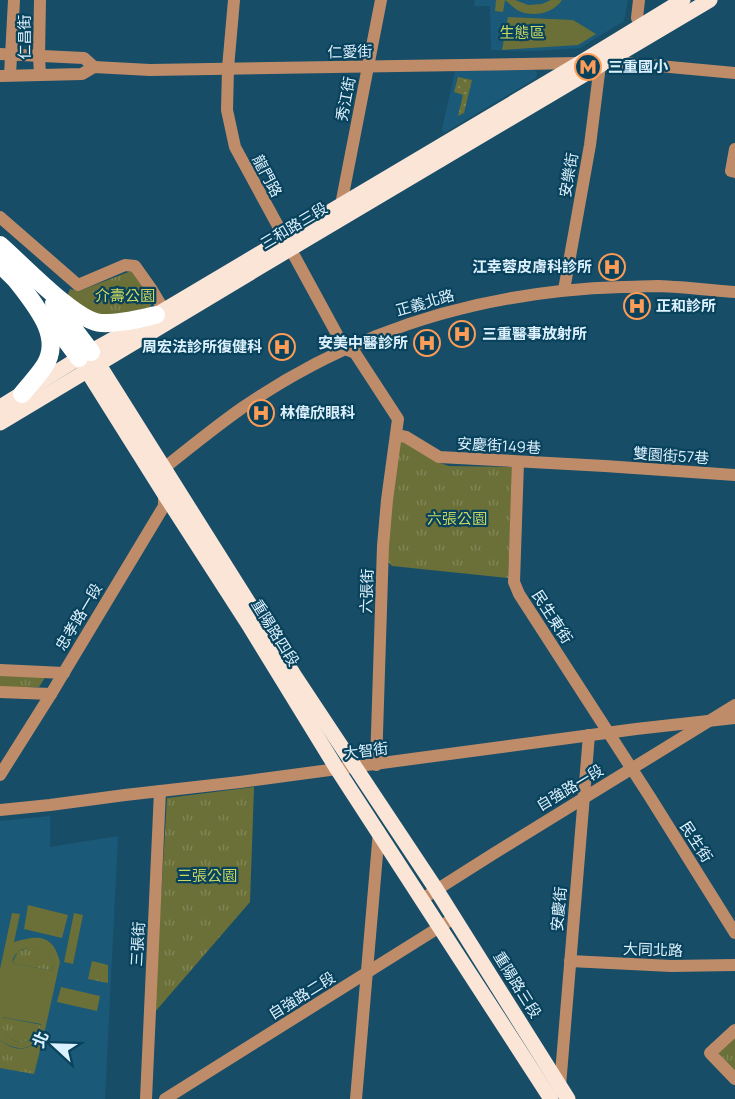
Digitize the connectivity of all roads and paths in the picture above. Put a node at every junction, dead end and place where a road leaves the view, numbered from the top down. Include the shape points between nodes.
1 (14, 0) edge
2 (40, 0) edge
3 (234, 0) edge
4 (381, 0) edge
5 (639, 0) edge
6 (683, 0) edge
7 (710, 0) edge
8 (643, 32) junction
9 (5, 54) edge
10 (39, 56) junction
11 (580, 63) junction
12 (604, 63) junction
13 (368, 66) junction
14 (94, 67) junction
15 (228, 68) junction
16 (735, 73) edge
17 (40, 75) junction
18 (5, 76) edge
19 (735, 148) edge
20 (735, 172) edge
21 (341, 205) junction
22 (0, 217) edge
23 (287, 244) junction
24 (0, 245) edge
25 (0, 264) edge
26 (14, 277) junction
27 (41, 284) junction
28 (564, 290) junction
29 (735, 292) edge
30 (160, 313) junction
31 (345, 349) junction
32 (89, 362) junction
33 (22, 394) junction
34 (0, 407) edge
35 (398, 419) joint
36 (0, 423) edge
37 (396, 435) junction
38 (518, 462) junction
39 (605, 466) joint
40 (163, 469) junction
41 (735, 475) edge
42 (165, 495) junction
43 (0, 670) edge
44 (63, 673) junction
45 (0, 692) edge
46 (51, 694) junction
47 (735, 705) edge
48 (735, 718) edge
49 (710, 721) junction
50 (608, 733) junction
51 (589, 735) junction
52 (376, 765) junction
53 (354, 767) junction
54 (337, 769) junction
55 (631, 769) junction
56 (0, 775) edge
57 (160, 791) junction
58 (584, 797) junction
59 (0, 810) edge
60 (379, 831) junction
61 (435, 890) junction
62 (422, 899) junction
63 (454, 918) junction
64 (441, 927) junction
65 (735, 933) edge
66 (570, 961) junction
67 (735, 965) edge
68 (368, 973) junction
69 (735, 1030) edge
70 (735, 1079) edge
71 (560, 1086) junction
72 (146, 1099) edge
73 (165, 1099) edge
74 (356, 1099) edge
75 (551, 1099) edge
76 (568, 1099) edge

1 - 9 street
2 - 10 street, 仁昌街
3 - 15 street, 龍門路
4 - 13 street, 秀江街
5 - 8 street via 637,18
6 - 8 main road
7 - 8 main road
8 - 11 main road, 三和路三段
8 - 12 main road, 三和路三段
9 - 10 street, 仁愛街
9 - 18 street
10 - 14 street, 仁愛街 via 84,58
10 - 17 street, 仁昌街
11 - 12 street, 仁愛街
11 - 13 street, 仁愛街
11 - 21 main road, 三和路三段
12 - 16 street, 仁愛街
12 - 23 main road, 三和路三段
12 - 28 street, 安樂街
13 - 15 street, 仁愛街
13 - 21 street, 秀江街
14 - 15 street, 仁愛街
14 - 17 street, 仁愛街 via 82,74
15 - 23 street, 龍門路 via 227,110 235,147
17 - 18 street, 仁愛街
19 - 20 street via 731,171
21 - 23 main road, 三和路三段
22 - 30 street via 78,285 125,265 135,266
23 - 30 main road, 三和路三段
23 - 31 street, 龍門路
23 - 32 main road, 三和路三段
24 - 27 highway
25 - 26 highway
26 - 32 highway
26 - 33 highway via 44,320 52,349 46,364
27 - 30 highway via 84,318 99,324
27 - 32 highway
28 - 29 street, 正義北路 via 658,286
28 - 31 street, 正義北路 via 450,310
30 - 32 main road, 三和路三段
31 - 35 street, 龍門路 via 355,353
31 - 40 street, 正義北路 via 243,407
32 - 33 main road, 三和路三段
32 - 36 main road, 三和路三段
32 - 40 main road, 重陽路四段
32 - 42 main road, 重陽路四段
33 - 34 main road, 三和路三段
35 - 37 street, 六張街
37 - 38 street, 安慶街149巷 via 439,457
37 - 52 street, 六張街 via 383,546
38 - 39 street, 安慶街149巷
38 - 50 street, 民生東街 via 514,582
39 - 41 street, 雙園街57巷
40 - 42 street, 忠孝路一段
40 - 53 main road, 重陽路四段
42 - 44 street, 忠孝路一段 via 164,506
42 - 54 main road, 重陽路四段
43 - 44 street
44 - 46 street, 忠孝路一段
45 - 46 street
46 - 56 street, 忠孝路一段
47 - 49 street, 自強路一段
48 - 49 street, 大智街
49 - 50 street, 大智街
49 - 55 street, 自強路一段
50 - 51 street, 大智街
50 - 55 street, 民生東街
51 - 52 street, 大智街
51 - 58 street, 安慶街
52 - 53 street, 大智街
53 - 54 street, 大智街
53 - 61 main road, 重陽路四段
54 - 57 street, 大智街
54 - 60 main road, 重陽路四段
55 - 58 street, 自強路一段
55 - 65 street, 民生街
57 - 59 street, 大智街
57 - 72 street, 三張街
58 - 61 street, 自強路一段
58 - 66 street, 安慶街
60 - 62 main road, 重陽路四段
60 - 68 street
61 - 62 street, 自強路一段
61 - 63 main road, 重陽路三段
62 - 64 main road, 重陽路四段
63 - 64 street, 自強路二段
63 - 71 main road, 重陽路三段
64 - 68 street, 自強路二段
64 - 75 main road
66 - 67 street, 大同北路
66 - 71 street, 安慶街
68 - 73 street, 自強路二段
68 - 74 street
69 - 70 street via 710,1053
71 - 76 main road, 重陽路三段

